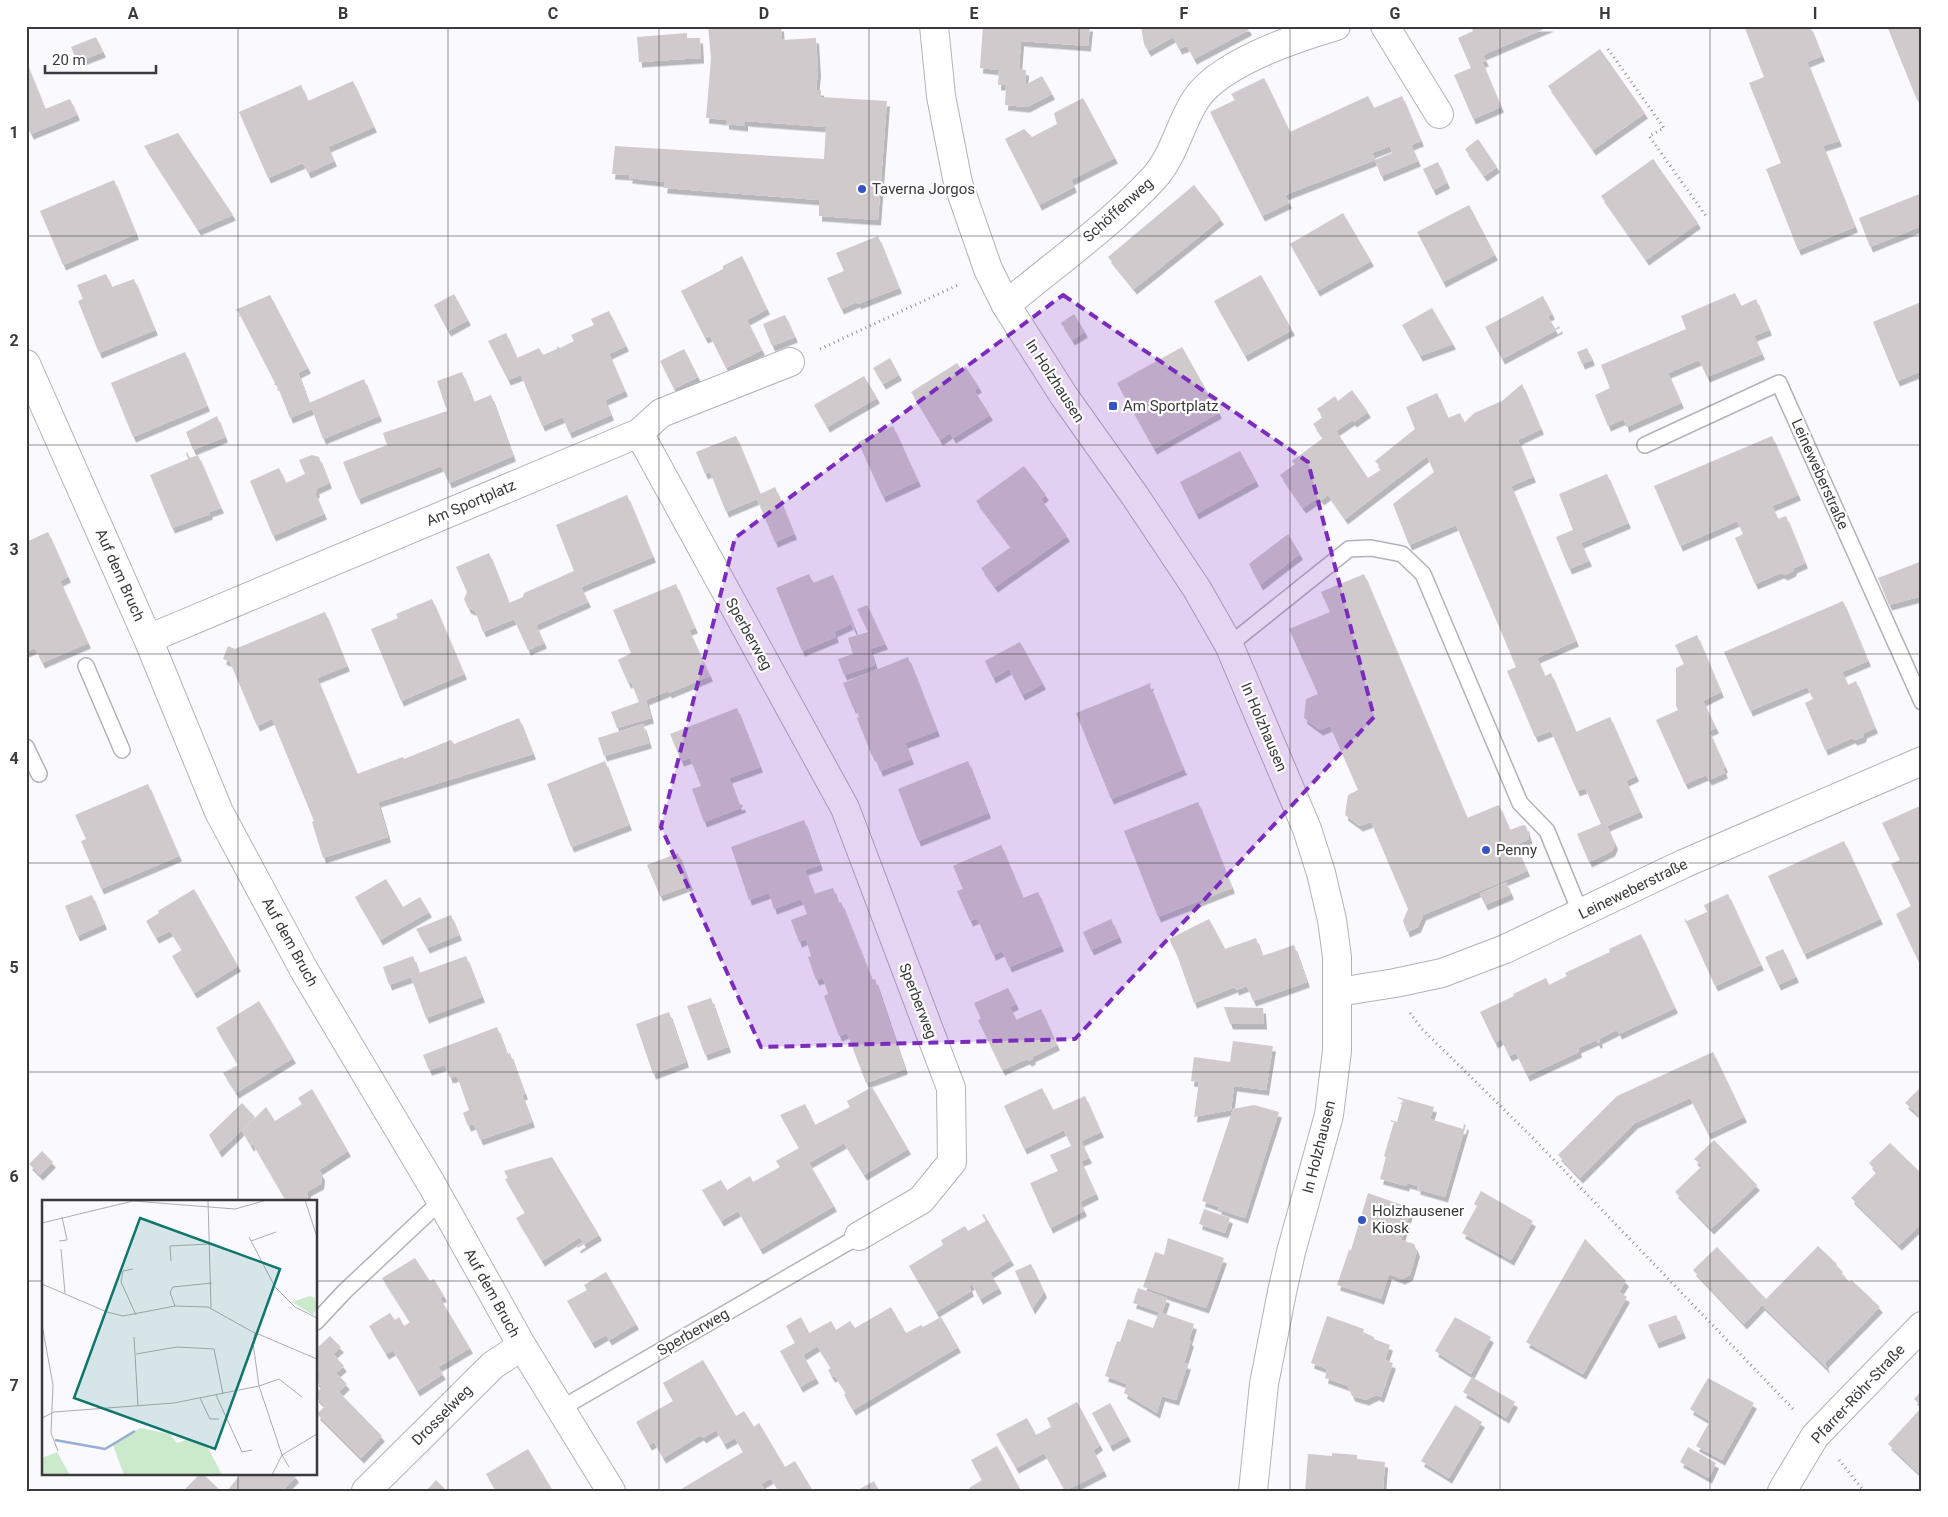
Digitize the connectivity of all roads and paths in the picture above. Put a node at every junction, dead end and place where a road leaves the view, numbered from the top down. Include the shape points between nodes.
1 (934, 26) edge
2 (1336, 26) edge
3 (1385, 26) edge
4 (1608, 49) dead end
5 (1439, 114) dead end
6 (1706, 216) dead end
7 (988, 269) junction
8 (1006, 305) junction
9 (790, 362) joint
10 (26, 364) edge
11 (639, 433) junction
12 (1645, 445) dead end
13 (148, 639) junction
14 (1229, 645) junction
15 (86, 666) dead end
16 (1922, 702) edge
17 (26, 747) edge
18 (122, 750) dead end
19 (1922, 761) edge
20 (39, 774) dead end
21 (1581, 914) junction
22 (1394, 984) junction
23 (1338, 992) junction
24 (441, 1202) junction
25 (859, 1236) joint
26 (318, 1320) edge
27 (1922, 1326) edge
28 (522, 1346) junction
29 (560, 1409) junction
30 (1815, 1436) junction
31 (366, 1491) edge
32 (611, 1491) edge
33 (1253, 1491) edge
34 (1782, 1491) edge
35 (1864, 1491) edge

1 - 7 street, In Holzhausen via 941,96 958,183
2 - 8 street, Schöffenweg via 1269,50 1222,74 1198,97 1185,119 1178,141 1158,174 1132,201
3 - 5 street
4 - 6 path via 1664,128 1650,136
7 - 8 street, In Holzhausen
7 - 9 path via 944,293
8 - 14 street, In Holzhausen via 1064,396 1192,581
9 - 11 street, Am Sportplatz via 661,413
10 - 13 street, Auf dem Bruch
11 - 13 street, Am Sportplatz
11 - 25 street, Sperberweg via 845,808 950,1088 952,1162 921,1200
12 - 16 lane, Leineweberstraße via 1780,383
13 - 24 street, Auf dem Bruch via 219,812 304,970
14 - 21 lane via 1349,549 1371,548 1402,554 1423,574 1520,803 1547,831
14 - 23 street, In Holzhausen via 1307,829 1332,920
15 - 18 lane
17 - 20 lane
19 - 21 street, Leineweberstraße via 1683,864
21 - 22 street, Leineweberstraße via 1505,950 1442,973
22 - 23 street, Leineweberstraße
22 - 30 path via 1422,1029 1530,1135 1791,1406
23 - 33 street, In Holzhausen via 1337,1051 1330,1115 1282,1292 1264,1384
24 - 26 lane
24 - 28 street, Auf dem Bruch
25 - 29 lane, Sperberweg
27 - 30 street, Pfarrer-Röhr-Straße
28 - 29 street, Auf dem Bruch
28 - 31 street, Drosselweg via 493,1365
29 - 32 street, Auf dem Bruch
30 - 34 street, Pfarrer-Röhr-Straße
30 - 35 path via 1833,1452

